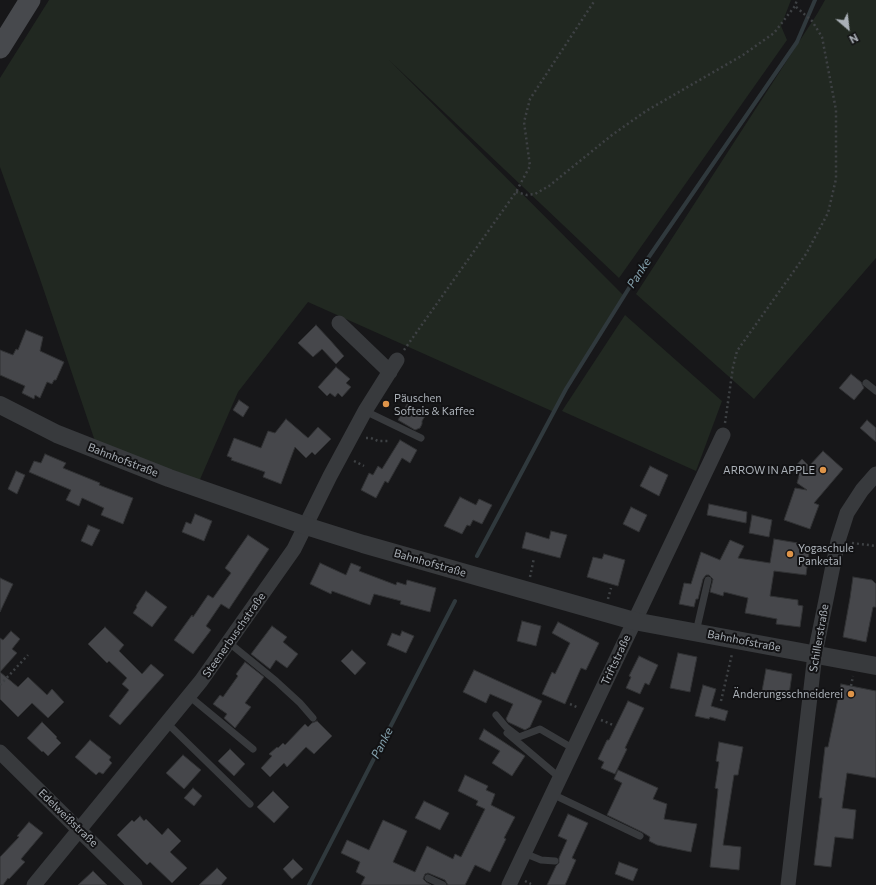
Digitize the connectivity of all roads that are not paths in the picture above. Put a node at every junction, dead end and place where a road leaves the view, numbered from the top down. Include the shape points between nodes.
1 (30, 0) edge
2 (0, 48) edge
3 (339, 323) dead end
4 (866, 383) dead end
5 (876, 392) edge
6 (0, 405) edge
7 (365, 411) junction
8 (723, 435) road end
9 (421, 438) dead end
10 (876, 474) edge
11 (306, 526) junction
12 (708, 580) dead end
13 (634, 621) junction
14 (696, 632) junction
15 (228, 642) junction
16 (815, 654) junction
17 (876, 666) edge
18 (188, 696) junction
19 (496, 715) dead end
20 (313, 718) dead end
21 (167, 723) junction
22 (507, 734) dead end
23 (253, 749) dead end
24 (574, 749) junction
25 (0, 752) edge
26 (560, 778) junction
27 (552, 794) junction
28 (250, 804) dead end
29 (80, 830) junction
30 (640, 836) dead end
31 (524, 853) junction
32 (555, 861) dead end
33 (428, 878) dead end
34 (34, 885) edge
35 (135, 885) edge
36 (443, 885) edge
37 (509, 885) edge
38 (788, 885) edge

1 - 2 main road
3 - 7 street, Steenerbuschstraße via 393,366
4 - 5 lane
6 - 11 street, Bahnhofstraße via 57,434 169,478
7 - 9 lane
7 - 11 street, Steenerbuschstraße
8 - 13 street, Triftstraße
10 - 16 street, Schillerstraße via 847,513 838,541
11 - 13 street, Bahnhofstraße via 485,580
11 - 15 street, Steenerbuschstraße via 294,549
12 - 14 lane
13 - 14 street, Bahnhofstraße
13 - 24 street, Triftstraße
14 - 16 street, Bahnhofstraße
15 - 18 street, Steenerbuschstraße via 201,682
15 - 20 lane via 276,681
16 - 17 street, Bahnhofstraße
16 - 38 street, Schillerstraße
18 - 21 street, Steenerbuschstraße
18 - 23 lane
19 - 24 lane via 519,737 540,729
21 - 28 lane
21 - 29 street, Steenerbuschstraße
22 - 26 lane
24 - 26 street, Triftstraße
25 - 29 street, Edelweißstraße
26 - 27 street, Triftstraße
27 - 30 lane
27 - 31 street, Triftstraße
29 - 34 street, Steenerbuschstraße
29 - 35 street, Edelweißstraße
31 - 32 lane via 541,860
31 - 37 street, Triftstraße
33 - 36 lane

